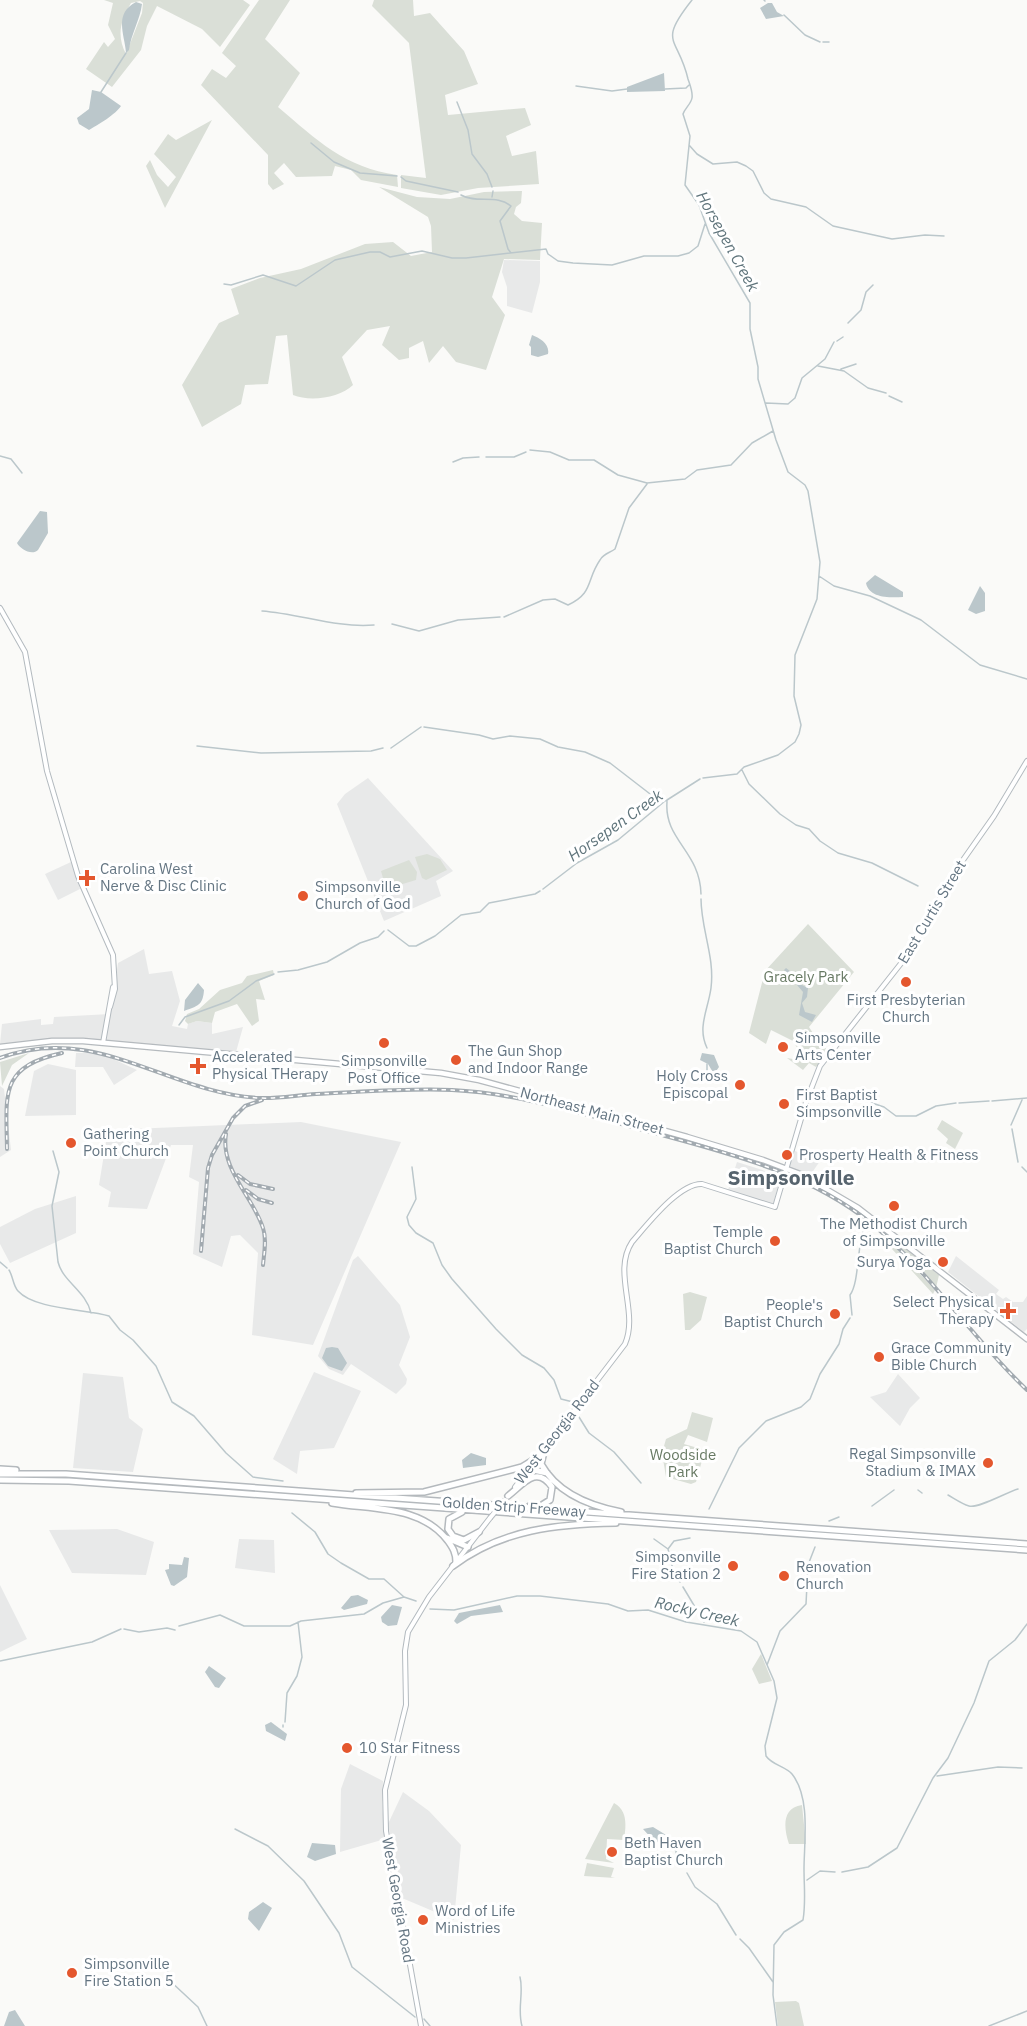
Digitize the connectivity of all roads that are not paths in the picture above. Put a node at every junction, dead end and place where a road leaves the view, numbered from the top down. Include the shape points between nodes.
1 (0, 608) edge
2 (1027, 761) edge
3 (103, 1043) junction
4 (0, 1047) edge
5 (786, 1168) junction
6 (683, 1189) joint
7 (1027, 1339) edge
8 (545, 1448) junction
9 (540, 1456) junction
10 (0, 1469) edge
11 (529, 1469) junction
12 (0, 1474) edge
13 (66, 1474) junction
14 (548, 1474) junction
15 (0, 1481) edge
16 (314, 1493) junction
17 (300, 1497) junction
18 (506, 1498) junction
19 (513, 1507) junction
20 (472, 1510) junction
21 (650, 1520) junction
22 (479, 1532) junction
23 (443, 1536) junction
24 (1027, 1544) edge
25 (468, 1547) junction
26 (1027, 1550) edge
27 (455, 1564) junction
28 (421, 2026) edge

1 - 3 main road via 17,633 28,662 40,742 83,889 111,951 115,984
2 - 5 main road, East Curtis Street via 956,870 908,955 823,1061
3 - 4 main road, Northeast Main Street via 59,1041
3 - 5 main road, Northeast Main Street via 457,1075
5 - 6 main road, East Curtis Street via 775,1207 702,1184
5 - 7 main road, Northeast Main Street via 850,1202
6 - 8 main road, West Georgia Road via 626,1252 630,1324 625,1344
8 - 9 main road, West Georgia Road
8 - 14 highway via 541,1464
9 - 11 main road, West Georgia Road
9 - 16 highway via 522,1467 424,1492
10 - 13 highway
11 - 14 highway
11 - 18 main road, West Georgia Road
12 - 13 highway, Golden Strip Freeway
13 - 16 highway, Golden Strip Freeway
14 - 21 highway via 587,1503
15 - 17 highway, Golden Strip Freeway via 69,1481
16 - 19 highway, Golden Strip Freeway
17 - 20 highway, Golden Strip Freeway
17 - 23 highway via 410,1514 427,1521
18 - 19 highway via 529,1478 546,1478 552,1487 550,1500 542,1505
18 - 22 main road, West Georgia Road, bridge
19 - 21 highway, Golden Strip Freeway
20 - 21 highway, Golden Strip Freeway
20 - 22 highway via 453,1514 448,1528 460,1540
21 - 24 highway, Golden Strip Freeway
21 - 26 highway, Golden Strip Freeway
21 - 27 highway via 555,1526 484,1545
22 - 25 main road, West Georgia Road
23 - 25 highway
23 - 27 highway via 454,1551
25 - 27 main road, West Georgia Road
27 - 28 main road, West Georgia Road via 408,1632 406,1705 385,1790 386,1832

